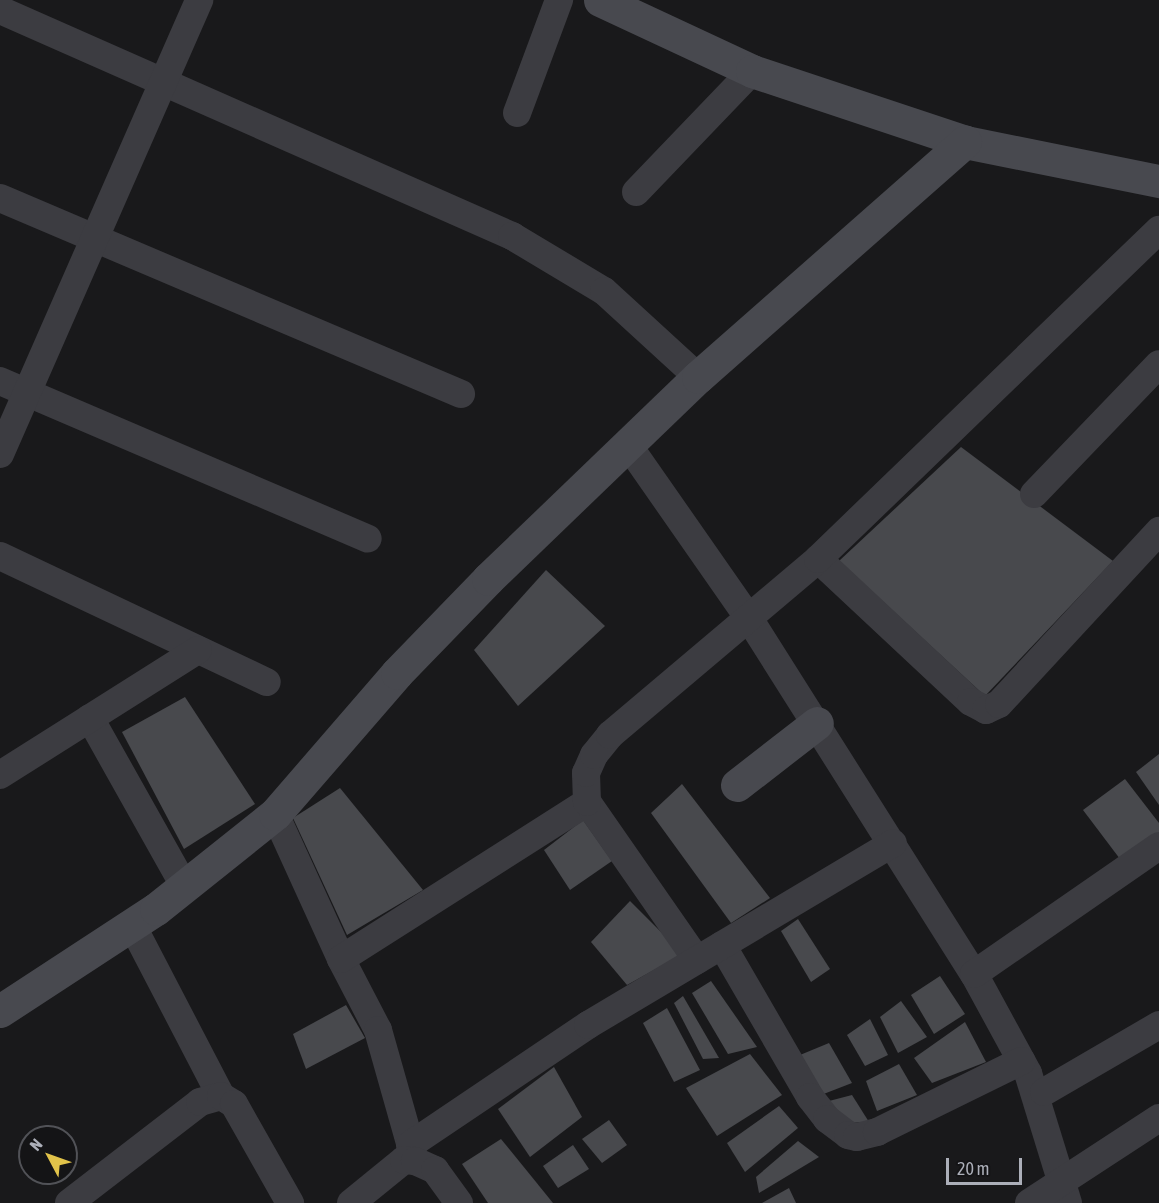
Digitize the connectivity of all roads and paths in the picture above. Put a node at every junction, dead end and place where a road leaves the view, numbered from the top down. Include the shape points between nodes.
1 (199, 0) edge
2 (559, 0) edge
3 (600, 0) edge
4 (0, 10) edge
5 (752, 71) junction
6 (163, 83) junction
7 (517, 113) dead end
8 (965, 142) junction
9 (1158, 179) edge
10 (636, 192) dead end
11 (0, 198) edge
12 (1159, 230) edge
13 (93, 240) junction
14 (1159, 364) edge
15 (698, 377) junction
16 (13, 386) edge
17 (461, 394) dead end
18 (628, 444) junction
19 (0, 454) edge
20 (1034, 495) dead end
21 (1159, 531) edge
22 (368, 539) dead end
23 (818, 559) junction
24 (12, 562) edge
25 (0, 584) edge
26 (750, 620) junction
27 (198, 650) junction
28 (267, 682) dead end
29 (90, 718) junction
30 (817, 723) junction
31 (0, 775) edge
32 (737, 785) dead end
33 (587, 802) junction
34 (275, 814) junction
35 (893, 843) junction
36 (1159, 846) edge
37 (185, 887) junction
38 (132, 925) junction
39 (722, 945) junction
40 (341, 959) junction
41 (697, 960) junction
42 (974, 974) junction
43 (0, 1011) edge
44 (1159, 1025) edge
45 (1022, 1061) junction
46 (1044, 1092) dead end
47 (221, 1096) junction
48 (1159, 1118) edge
49 (413, 1153) junction
50 (1065, 1194) edge
51 (69, 1203) edge
52 (291, 1203) edge
53 (351, 1203) edge
54 (459, 1203) edge
55 (1029, 1203) edge

1 - 6 street
2 - 7 street
3 - 5 street
4 - 6 street
5 - 8 street
5 - 10 street
6 - 13 street
6 - 15 street via 512,236 604,291
8 - 9 street
8 - 15 street
11 - 13 street
12 - 23 street
13 - 16 street
13 - 17 street
14 - 20 street
15 - 18 street
16 - 19 street
16 - 22 street
18 - 26 street
18 - 34 street via 397,673
21 - 23 street via 999,704 986,710 971,702
23 - 26 street
24 - 25 street
24 - 27 street
26 - 30 street
26 - 33 street via 610,735 586,773
27 - 28 street
27 - 29 street
29 - 31 street
29 - 37 street
30 - 32 street
30 - 35 street
33 - 40 street
33 - 41 street
34 - 37 street
34 - 40 street
35 - 39 street
35 - 42 street
36 - 42 street
37 - 38 street
38 - 43 street
38 - 47 street
39 - 41 street
39 - 45 street via 810,1096 827,1119 848,1135 877,1132
40 - 49 street via 378,1030
41 - 49 street via 588,1025
42 - 45 street
44 - 46 street
45 - 50 street
47 - 51 street via 200,1102
47 - 52 street via 234,1104
48 - 50 street
49 - 53 street
49 - 54 street via 435,1170
50 - 55 street

